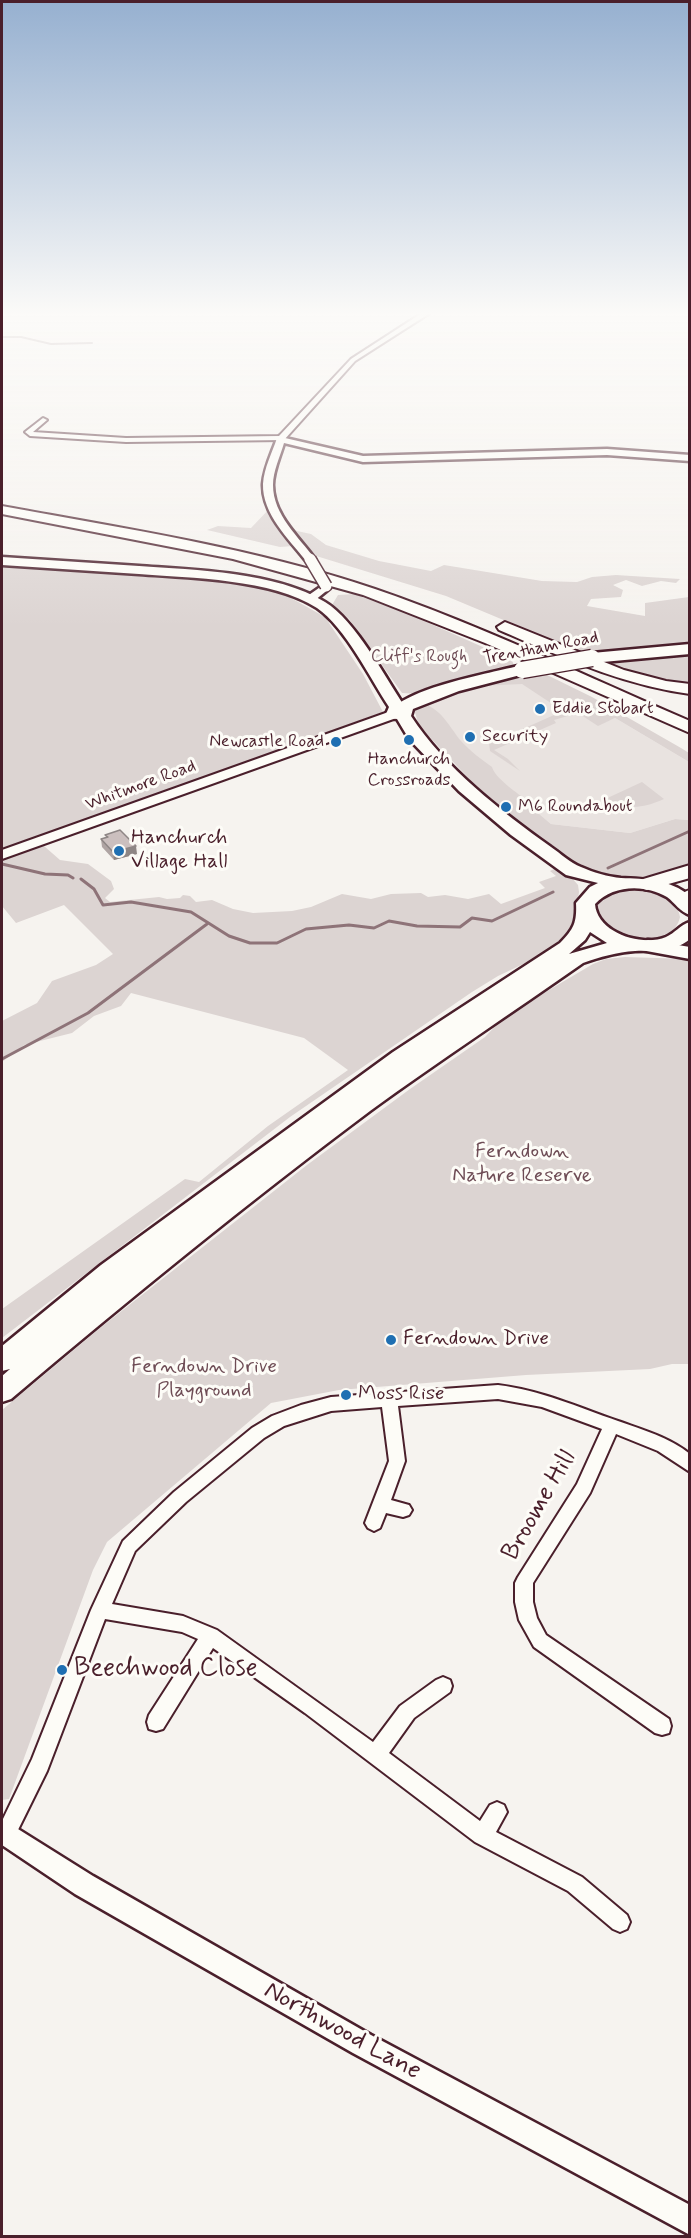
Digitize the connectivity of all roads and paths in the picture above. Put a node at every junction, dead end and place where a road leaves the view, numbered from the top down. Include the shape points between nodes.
1 (300, 417) edge
2 (43, 420) dead end
3 (281, 439) junction
4 (690, 458) edge
5 (2, 501) edge
6 (2, 510) edge
7 (2, 561) edge
8 (364, 580) junction
9 (310, 600) junction
10 (413, 607) junction
11 (690, 649) edge
12 (690, 689) edge
13 (399, 710) junction
14 (690, 714) edge
15 (370, 723) junction
16 (404, 728) junction
17 (690, 728) edge
18 (423, 742) junction
19 (690, 745) edge
20 (2, 855) edge
21 (573, 871) junction
22 (690, 871) edge
23 (618, 884) junction
24 (647, 884) junction
25 (688, 902) edge
26 (588, 909) junction
27 (690, 928) edge
28 (641, 945) junction
29 (690, 953) edge
30 (2, 1361) edge
31 (2, 1391) edge
32 (389, 1400) junction
33 (611, 1426) junction
34 (688, 1460) edge
35 (382, 1505) junction
36 (403, 1510) dead end
37 (374, 1523) dead end
38 (100, 1610) junction
39 (211, 1636) junction
40 (443, 1686) dead end
41 (156, 1722) dead end
42 (662, 1726) dead end
43 (375, 1754) junction
44 (497, 1812) dead end
45 (4, 1832) edge
46 (482, 1835) junction
47 (620, 1922) dead end
48 (690, 2221) edge

1 - 3 street
2 - 3 street via 29,432 31,435 126,440
3 - 4 street via 363,459 607,452
3 - 9 street, bridge via 268,492 326,586
5 - 8 highway via 197,536
6 - 10 highway via 186,544 309,574
7 - 9 main road via 212,575 277,587
8 - 12 highway via 483,618 624,675
8 - 14 highway via 463,614
9 - 13 main road via 340,621 377,679 379,689
10 - 17 highway
10 - 19 highway via 584,687
11 - 13 highway, Trentham Road, bridge via 592,658 522,670 442,691
13 - 15 main road, Whitmore Road
13 - 16 highway
13 - 18 highway
15 - 16 main road
15 - 20 main road, Whitmore Road
16 - 18 highway
18 - 21 highway via 482,802
21 - 23 highway
21 - 26 highway via 582,884
22 - 24 highway
23 - 24 highway
23 - 26 highway via 600,889
24 - 25 highway
26 - 28 highway via 604,935
26 - 30 highway via 579,936 567,947 401,1057 110,1272
27 - 28 highway via 675,940
28 - 29 main road
28 - 31 highway via 601,950 576,959 418,1066 125,1287
32 - 33 street via 498,1392 522,1394
32 - 35 street via 397,1461
32 - 38 street via 331,1404 278,1420 258,1433 180,1497 129,1546
33 - 34 street via 671,1449
33 - 42 street, Broome Hill via 584,1488 524,1583 524,1602 528,1620 540,1641
35 - 36 street
35 - 37 street
38 - 39 street via 183,1624
38 - 45 street via 40,1764
39 - 41 street
39 - 43 street
40 - 43 street via 407,1712
43 - 46 street
44 - 46 street
45 - 48 street, Northwood Lane via 84,1885 362,2044
46 - 47 street via 574,1884

